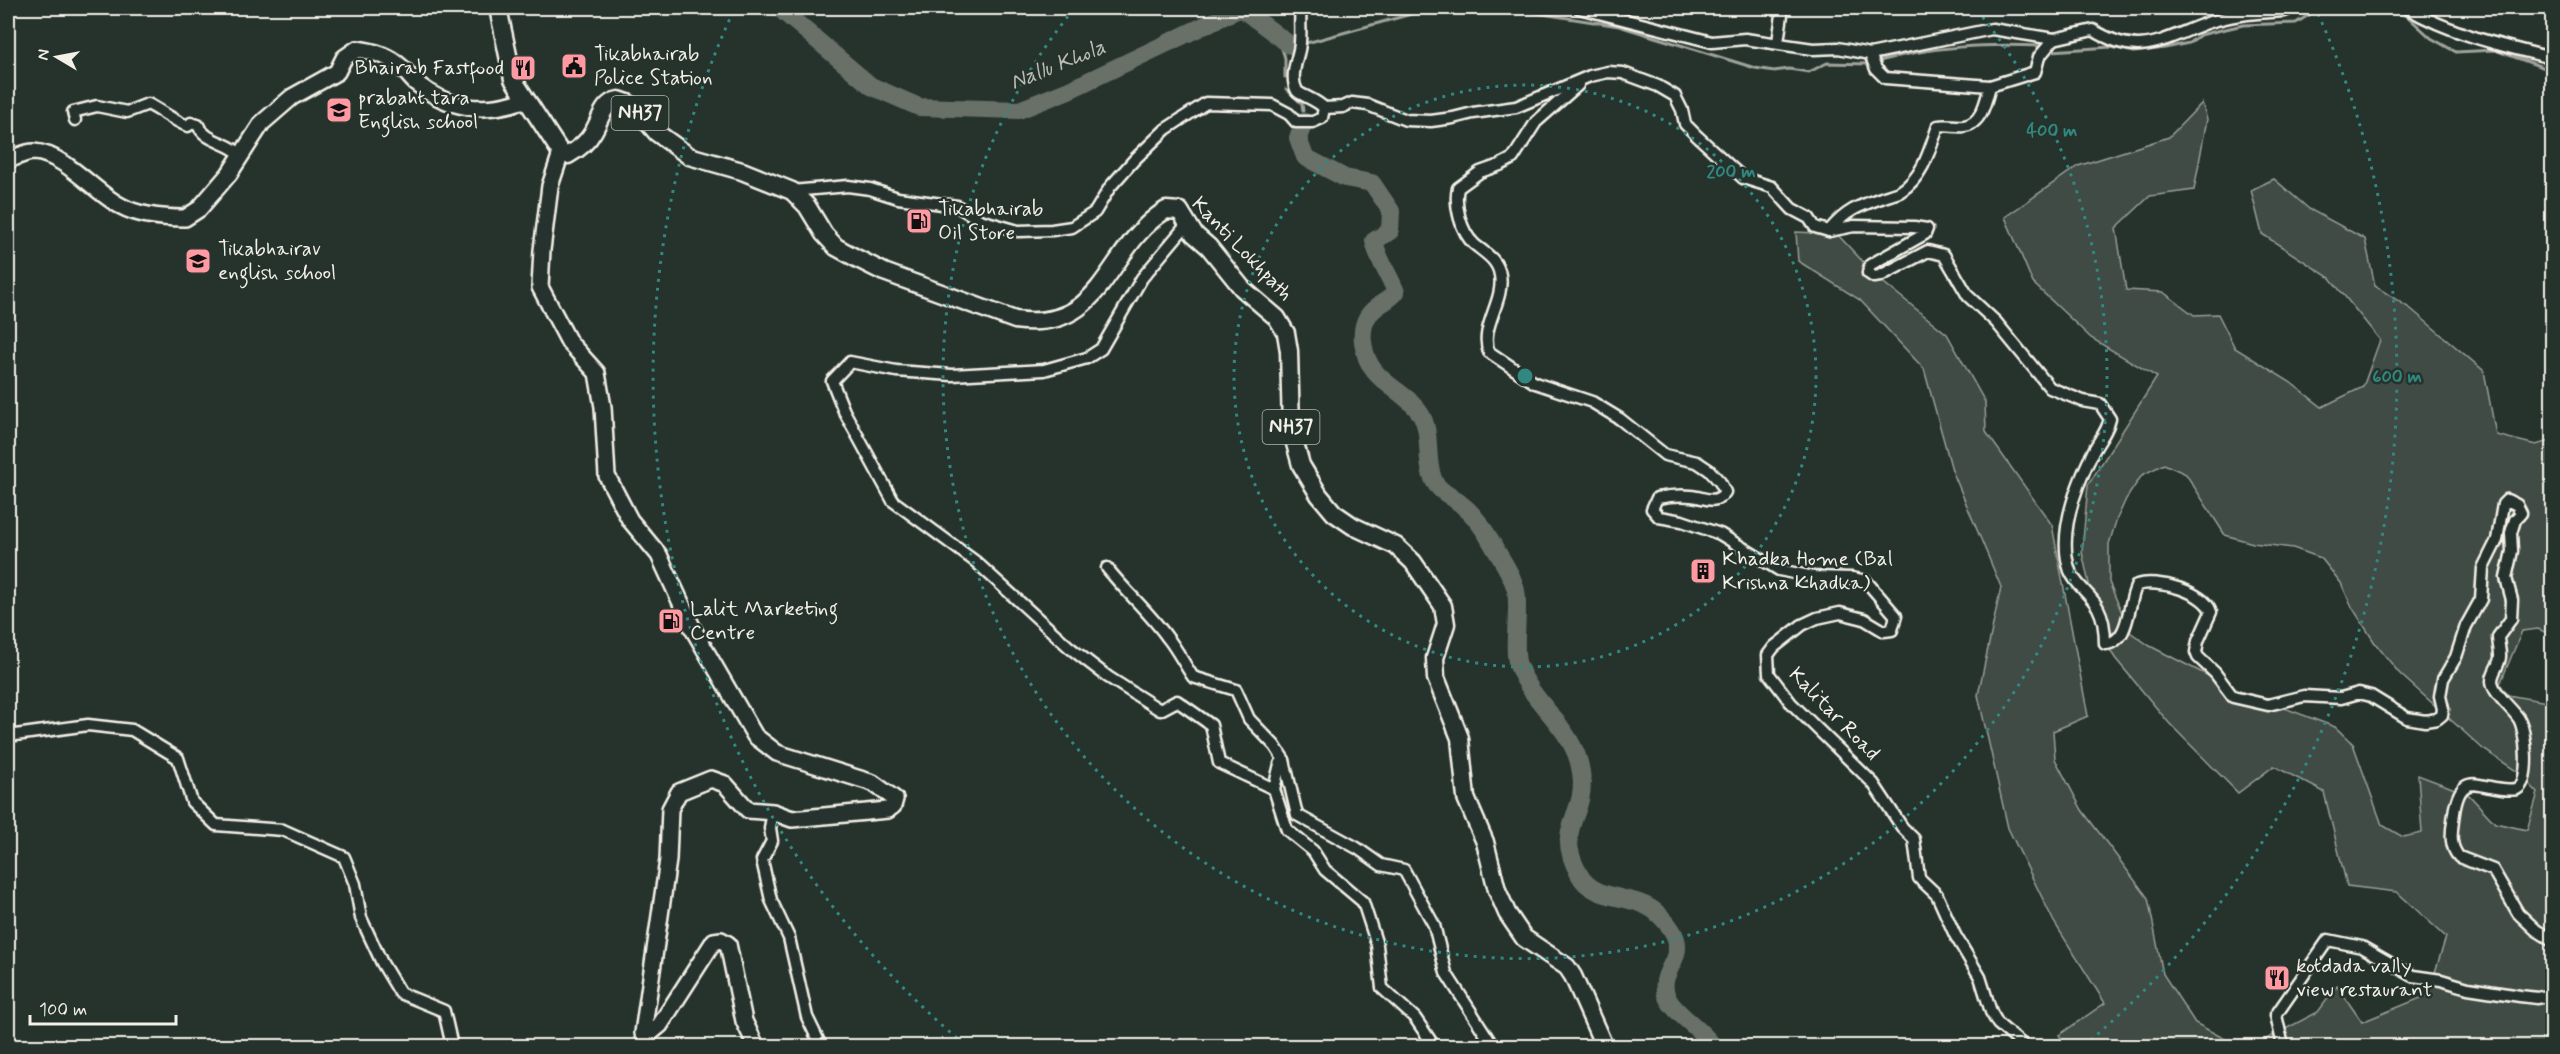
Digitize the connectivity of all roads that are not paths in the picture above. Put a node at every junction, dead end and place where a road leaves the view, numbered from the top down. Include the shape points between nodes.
1 (498, 8) edge
2 (1301, 8) edge
3 (1579, 8) edge
4 (1783, 8) edge
5 (2290, 8) edge
6 (2407, 8) edge
7 (2054, 39) junction
8 (1778, 42) junction
9 (1870, 54) junction
10 (2553, 58) edge
11 (1590, 76) junction
12 (1990, 86) junction
13 (525, 100) junction
14 (1324, 108) junction
15 (75, 120) dead end
16 (561, 153) junction
17 (241, 155) junction
18 (8, 160) edge
19 (792, 191) junction
20 (1188, 223) junction
21 (1829, 231) junction
22 (1107, 568) dead end
23 (8, 736) edge
24 (1284, 760) junction
25 (1274, 789) junction
26 (773, 812) junction
27 (2553, 940) edge
28 (2553, 995) edge
29 (644, 1040) edge
30 (452, 1047) edge
31 (756, 1047) edge
32 (821, 1047) edge
33 (1434, 1047) edge
34 (1493, 1047) edge
35 (1604, 1047) edge
36 (2024, 1047) edge
37 (2283, 1047) edge

1 - 13 main road via 510,72
2 - 14 street via 1299,50 1294,61 1296,90
3 - 8 street via 1712,42
4 - 8 street
5 - 7 street via 2211,21 2148,46 2111,41 2093,30
6 - 10 street via 2430,21
7 - 9 street via 1992,29
7 - 12 street via 2039,57 2035,72
8 - 9 street
9 - 12 street via 1876,69 1886,78
11 - 14 street via 1516,107 1431,121 1407,120 1352,103
11 - 21 street via 1623,72 1675,96 1685,124 1743,178 1772,187 1815,227
11 - 36 street, Kalitar Road via 1536,122 1513,158 1480,172 1458,188 1456,205 1469,238 1488,254 1500,273 1501,286 1488,331 1489,352 1535,383 1592,402 1665,455 1697,462 1720,482 1725,492 1713,501 1691,496 1657,498 1652,509 1659,517 1720,534 1779,570 1866,581 1896,616 1893,630 1884,631 1864,619 1840,613 1817,618 1774,646 1768,655 1769,674 1791,703 1873,783 1914,839 1918,878 1937,895 1980,977 1998,1024
12 - 21 street via 1977,118 1965,126 1938,126 1922,167 1901,190 1855,207
13 - 16 main road
13 - 17 street via 486,110 460,106 415,82 387,57 357,49 344,58 337,72 292,97 262,123
14 - 19 street via 1322,118 1296,122 1272,105 1206,103 1166,129 1134,160 1095,212 1072,226 1052,230 1018,231 980,220 957,206 898,198 870,189 848,186
15 - 17 street via 73,112 97,106 127,112 148,104 182,125 198,125 212,139 233,146
16 - 19 main road, Kanti Lokhpath / NH37 via 568,155 581,148 607,105 619,100 637,110 657,133 689,156
16 - 26 street via 550,186 540,287 569,342 597,373 607,476 630,520 659,555 693,629 754,735 777,753 873,783 895,799 888,810 792,819
17 - 18 street via 199,209 191,216 179,218 121,206 45,155 26,153
19 - 20 main road, Kanti Lokhpath / NH37 via 836,247 858,259 987,310 1035,323 1052,321 1084,304 1144,227 1159,214 1176,209
20 - 25 street via 1142,278 1101,349 1087,358 1044,370 952,375 896,371 849,362 832,381 893,501 976,562 1108,677 1160,710 1177,701 1211,725 1219,763
20 - 35 main road, Kanti Lokhpath / NH37 via 1231,277 1277,318 1286,333 1291,429 1301,465 1319,495 1334,513 1353,526 1396,546 1413,562 1443,606 1446,624 1435,658 1436,678 1460,738 1466,798 1485,842 1497,890 1524,938 1567,966
21 - 27 street via 1854,226 1927,230 1870,265 1869,273 1880,276 1928,251 1944,255 1968,296 1996,322 2050,388 2083,402 2100,404 2110,419 2108,429 2084,473 2065,533 2065,554 2071,574 2098,607 2105,644 2120,636 2137,585 2149,582 2178,588 2205,602 2211,612 2196,652 2233,697 2268,705 2304,696 2341,698 2359,693 2407,718 2437,719 2443,709 2443,679 2481,599 2483,568 2497,540 2503,504 2507,500 2517,505 2521,513 2511,533 2512,552 2506,578 2512,600 2511,619 2498,637 2500,655 2492,680 2522,726 2526,771 2517,789 2467,786 2454,804 2452,841 2460,857 2493,870 2525,920
22 - 24 street via 1167,637 1193,677 1236,690 1249,719
23 - 30 street via 88,725 132,730 178,758 192,802 216,825 283,831 344,857 355,884 361,918 382,963 400,993 444,1011
24 - 25 street
24 - 34 street via 1297,815 1381,865 1404,870 1434,925 1446,973
25 - 33 street via 1287,830 1363,902 1377,945 1382,988 1415,1018
26 - 29 street via 748,810 725,784 711,779 679,792 670,809 668,860
26 - 32 street via 772,841 762,860 764,870 771,900 789,938 807,1017
28 - 37 street via 2529,997 2413,976 2362,946 2328,940 2276,1015
29 - 31 street via 660,1025 714,941 721,940 728,945 744,1021

